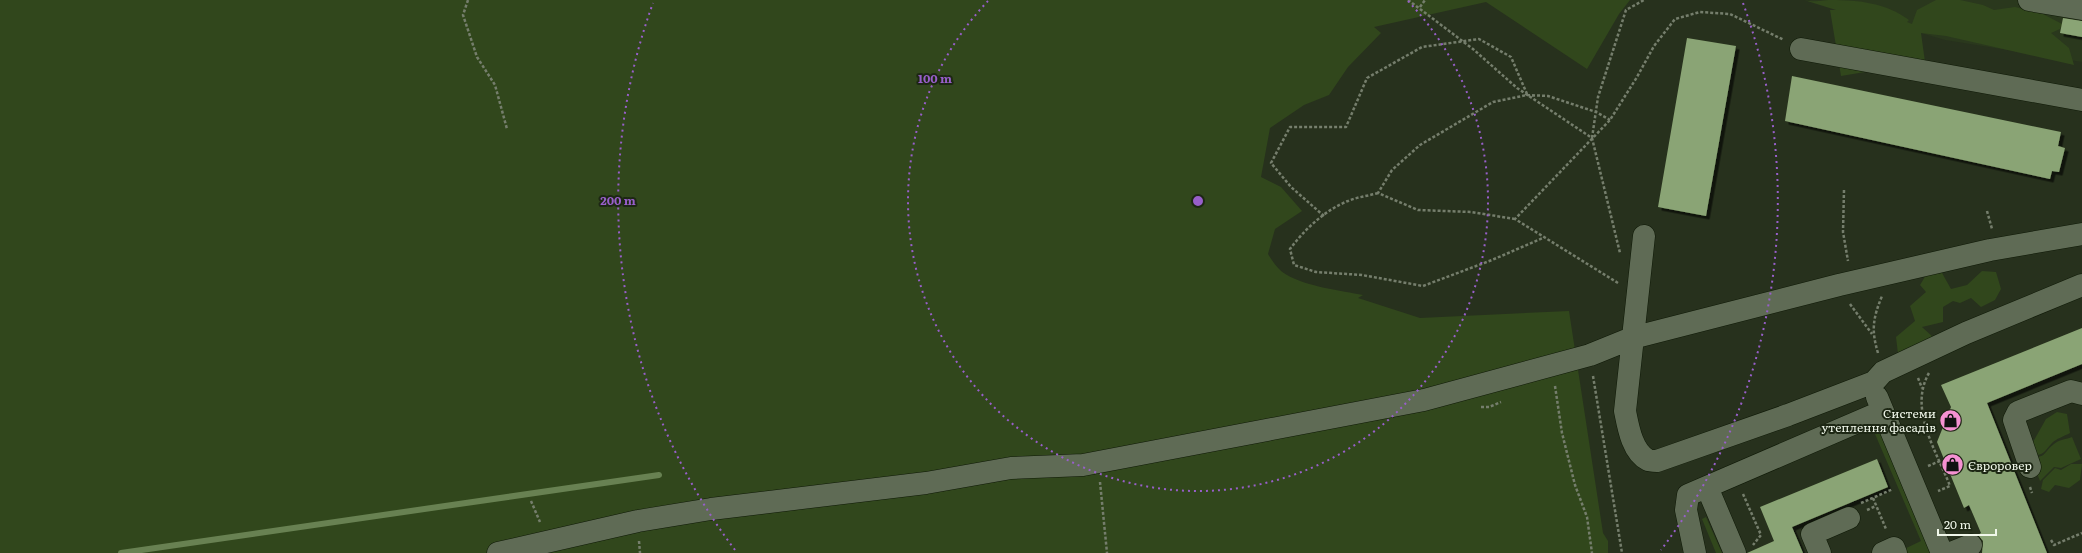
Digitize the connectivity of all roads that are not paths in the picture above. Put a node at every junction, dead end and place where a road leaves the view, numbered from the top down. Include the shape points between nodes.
1 (2029, 0) edge
2 (2082, 9) edge
3 (1801, 49) road end
4 (2082, 100) edge
5 (2082, 234) edge
6 (1644, 236) dead end
7 (2082, 285) edge
8 (1633, 337) junction
9 (1879, 377) junction
10 (2082, 394) edge
11 (1883, 411) junction
12 (2030, 467) dead end
13 (1707, 487) junction
14 (1849, 518) dead end
15 (1744, 550) edge
16 (498, 553) edge
17 (1695, 553) edge
18 (1820, 553) edge
19 (1883, 553) edge
20 (1896, 553) edge
21 (1942, 553) edge

1 - 2 lane
3 - 4 lane
5 - 8 lane via 1990,250
6 - 8 lane
7 - 9 lane via 1966,333
8 - 9 lane via 1625,411 1629,430 1638,449 1648,460 1657,461 1788,415
8 - 16 lane via 1590,355 1456,393 1083,465 1011,468 926,483 710,509 638,521
9 - 11 lane via 1876,396
10 - 12 lane via 2072,391 2018,412 2014,420
11 - 13 lane
11 - 21 lane
13 - 15 lane
13 - 17 lane via 1688,495 1686,510
14 - 18 lane via 1812,534
19 - 20 lane via 1894,548

